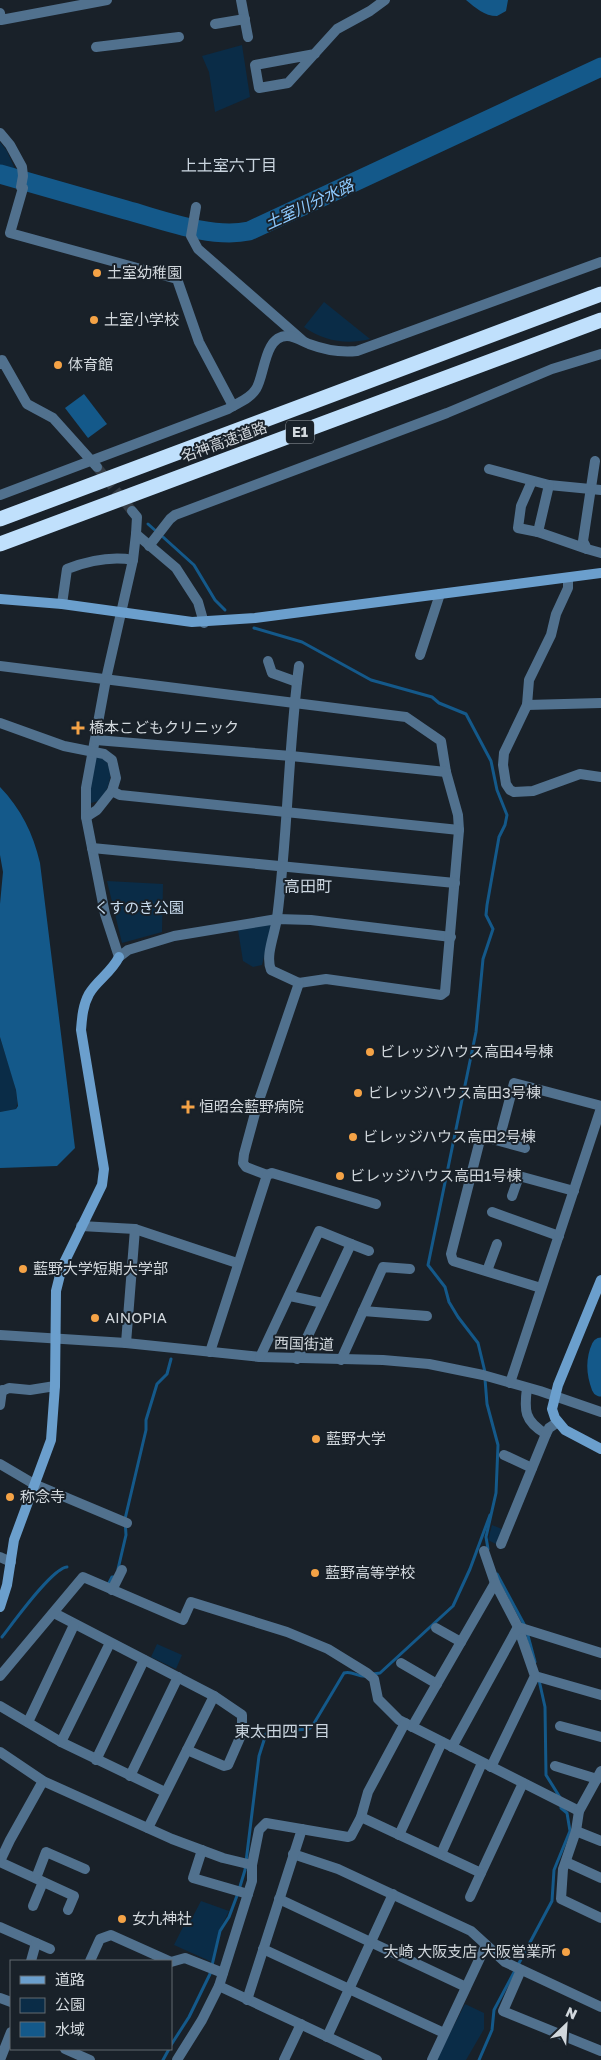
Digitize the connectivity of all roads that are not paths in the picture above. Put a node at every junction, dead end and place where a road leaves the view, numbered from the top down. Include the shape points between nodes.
1 (107, 0) edge
2 (241, 0) edge
3 (385, 0) edge
4 (0, 13) edge
5 (245, 19) junction
6 (215, 24) dead end
7 (179, 37) dead end
8 (248, 37) dead end
9 (96, 47) dead end
10 (315, 54) junction
11 (0, 134) edge
12 (196, 207) dead end
13 (601, 262) edge
14 (601, 294) edge
15 (601, 320) edge
16 (304, 342) junction
17 (601, 354) edge
18 (1, 361) edge
19 (233, 406) junction
20 (595, 461) dead end
21 (95, 464) junction
22 (489, 469) dead end
23 (532, 481) junction
24 (549, 485) junction
25 (596, 489) edge
26 (0, 495) edge
27 (132, 510) tunnel mouth
28 (0, 519) edge
29 (538, 532) junction
30 (136, 534) junction
31 (0, 544) edge
32 (150, 545) junction
33 (587, 549) junction
34 (601, 552) edge
35 (133, 560) junction
36 (601, 573) edge
37 (568, 578) junction
38 (440, 594) junction
39 (0, 599) edge
40 (62, 604) junction
41 (121, 613) junction
42 (204, 622) junction
43 (420, 655) dead end
44 (268, 661) dead end
45 (0, 666) edge
46 (299, 666) dead end
47 (106, 679) junction
48 (296, 682) junction
49 (295, 702) junction
50 (601, 703) edge
51 (527, 704) junction
52 (0, 722) edge
53 (96, 740) junction
54 (92, 752) junction
55 (291, 756) junction
56 (446, 772) junction
57 (601, 777) edge
58 (112, 791) junction
59 (286, 811) junction
60 (86, 816) junction
61 (459, 830) junction
62 (92, 848) junction
63 (281, 867) junction
64 (455, 884) junction
65 (277, 918) junction
66 (451, 937) junction
67 (119, 957) junction
68 (299, 983) junction
69 (601, 1107) edge
70 (499, 1140) junction
71 (525, 1148) dead end
72 (267, 1175) junction
73 (574, 1191) junction
74 (512, 1196) dead end
75 (376, 1204) dead end
76 (492, 1212) dead end
77 (82, 1226) junction
78 (135, 1228) junction
79 (559, 1236) junction
80 (351, 1244) junction
81 (496, 1244) dead end
82 (368, 1251) dead end
83 (237, 1263) junction
84 (410, 1269) dead end
85 (487, 1271) junction
86 (601, 1280) edge
87 (541, 1288) junction
88 (290, 1296) junction
89 (323, 1303) junction
90 (363, 1311) junction
91 (427, 1316) dead end
92 (0, 1335) edge
93 (55, 1338) junction
94 (126, 1343) junction
95 (210, 1352) junction
96 (260, 1357) junction
97 (297, 1359) junction
98 (342, 1360) junction
99 (510, 1383) junction
100 (55, 1386) junction
101 (527, 1388) junction
102 (1, 1391) edge
103 (554, 1396) junction
104 (0, 1405) edge
105 (601, 1412) edge
106 (558, 1422) junction
107 (546, 1434) junction
108 (601, 1449) edge
109 (504, 1455) dead end
110 (0, 1464) edge
111 (532, 1468) junction
112 (34, 1484) junction
113 (125, 1522) dead end
114 (501, 1544) dead end
115 (484, 1551) dead end
116 (0, 1557) edge
117 (11, 1562) junction
118 (122, 1570) dead end
119 (495, 1583) junction
120 (112, 1590) junction
121 (0, 1607) edge
122 (54, 1613) junction
123 (74, 1625) junction
124 (518, 1627) junction
125 (436, 1628) dead end
126 (461, 1642) junction
127 (110, 1643) junction
128 (601, 1653) edge
129 (144, 1660) junction
130 (401, 1663) dead end
131 (0, 1676) edge
132 (535, 1676) junction
133 (178, 1677) junction
134 (437, 1684) junction
135 (601, 1695) edge
136 (214, 1696) junction
137 (0, 1706) edge
138 (28, 1722) junction
139 (409, 1725) junction
140 (560, 1726) dead end
141 (601, 1737) edge
142 (61, 1742) junction
143 (447, 1745) junction
144 (187, 1750) junction
145 (0, 1752) edge
146 (96, 1760) junction
147 (487, 1765) junction
148 (555, 1766) dead end
149 (599, 1775) edge
150 (130, 1776) junction
151 (43, 1781) junction
152 (523, 1783) junction
153 (165, 1792) junction
154 (579, 1812) junction
155 (361, 1817) junction
156 (148, 1828) junction
157 (302, 1829) junction
158 (576, 1831) junction
159 (400, 1835) junction
160 (601, 1842) edge
161 (202, 1850) junction
162 (293, 1854) junction
163 (441, 1854) junction
164 (0, 1862) edge
165 (566, 1862) junction
166 (252, 1866) junction
167 (85, 1869) dead end
168 (481, 1873) junction
169 (601, 1878) edge
170 (39, 1880) junction
171 (248, 1894) junction
172 (393, 1894) junction
173 (470, 1897) dead end
174 (279, 1899) junction
175 (33, 1906) dead end
176 (68, 1910) dead end
177 (601, 1918) edge
178 (0, 1927) edge
179 (371, 1942) junction
180 (36, 1943) junction
181 (486, 1945) junction
182 (50, 1949) dead end
183 (263, 1949) junction
184 (31, 1960) edge
185 (90, 1960) edge
186 (166, 1960) edge
187 (172, 1961) edge
188 (520, 1970) junction
189 (223, 1973) junction
190 (219, 1986) junction
191 (466, 1987) junction
192 (349, 1989) junction
193 (247, 2000) junction
194 (601, 2006) edge
195 (301, 2024) junction
196 (444, 2033) junction
197 (10, 2035) edge
198 (327, 2037) junction
199 (67, 2050) edge
200 (601, 2051) edge
201 (0, 2060) edge
202 (90, 2060) edge
203 (176, 2060) edge
204 (284, 2060) edge
205 (377, 2060) edge
206 (432, 2060) edge

1 - 4 street via 1,20
2 - 5 street
3 - 10 street via 342,25
5 - 6 street
5 - 8 street
7 - 9 street
10 - 10 street via 288,83 259,88 255,65
11 - 19 street via 22,167 23,188 10,233 177,279 199,342
12 - 16 street via 192,236 198,249
13 - 16 street via 357,351 342,353
14 - 28 highway, 名神高速道路 / E1
15 - 31 highway, 名神高速道路 / E1
16 - 19 street via 286,336 273,342 256,389 251,396
17 - 32 street via 175,515
18 - 21 street via 27,404 53,418
19 - 21 street
20 - 25 street
21 - 26 street
22 - 23 street
23 - 24 street
23 - 29 street via 521,506 518,528
24 - 25 street
24 - 29 street
25 - 33 street via 583,541
27 - 30 street via 137,517
29 - 33 street
30 - 32 street
30 - 35 street
32 - 42 street via 176,568 198,602
33 - 34 street
35 - 40 street via 93,560 67,569
35 - 41 street
36 - 37 street
37 - 38 street
37 - 51 street via 568,588 556,614 552,635 529,680
38 - 42 street
38 - 43 street
39 - 40 street
40 - 41 street
41 - 42 street
41 - 47 street
44 - 48 street via 272,672
45 - 47 street
46 - 48 street
47 - 49 street
47 - 53 street
48 - 49 street
49 - 55 street
49 - 56 street via 406,717 441,741
50 - 51 street
51 - 57 street via 504,753 508,788 514,792 533,791 580,774
52 - 54 street via 64,746
53 - 54 street
53 - 55 street
54 - 58 street via 104,754 112,760 116,778
54 - 60 street via 86,788
55 - 56 street
55 - 59 street
56 - 61 street
58 - 59 street
58 - 60 street via 101,806
59 - 61 street
59 - 63 street
60 - 62 street
61 - 64 street
62 - 63 street
62 - 67 street via 105,914
63 - 64 street
63 - 65 street
64 - 66 street
65 - 66 street
65 - 67 street via 174,936 128,950
65 - 68 street via 268,963 271,970
66 - 68 street via 446,992 441,995 326,979
67 - 77 street via 90,993 84,1008 81,1030 104,1169 102,1185
68 - 72 street via 262,1088 244,1154 243,1164 246,1167
69 - 70 street via 514,1082
69 - 73 street
70 - 71 street
70 - 85 street via 480,1136 451,1254 453,1261
72 - 75 street via 272,1173
72 - 83 street
73 - 74 street via 519,1176
73 - 79 street
76 - 79 street
77 - 78 street
77 - 93 street via 59,1278
78 - 83 street
78 - 94 street
79 - 87 street
80 - 82 street
80 - 88 street via 319,1231
80 - 89 street
81 - 85 street
83 - 95 street
84 - 90 street via 383,1268
85 - 87 street
86 - 103 street
87 - 99 street
88 - 89 street
88 - 96 street
89 - 97 street
90 - 91 street
90 - 98 street
92 - 93 street, 西国街道
93 - 94 street, 西国街道
93 - 100 street
94 - 95 street, 西国街道
95 - 96 street, 西国街道
96 - 97 street, 西国街道
97 - 98 street, 西国街道
98 - 99 street, 西国街道 via 429,1364
99 - 101 street, 西国街道
100 - 102 street
100 - 112 street via 50,1440
101 - 103 street, 西国街道
101 - 107 street via 527,1417
102 - 104 street
103 - 105 street, 西国街道
103 - 106 street via 552,1409
106 - 107 street
106 - 108 street via 571,1434
107 - 111 street
109 - 111 street
110 - 112 street
111 - 114 street via 504,1524
112 - 113 street
112 - 117 street via 14,1540
115 - 119 street
116 - 117 street
117 - 121 street
118 - 120 street
119 - 124 street
119 - 126 street
120 - 122 street via 83,1577
120 - 139 street via 183,1620 192,1602 287,1632 328,1650 371,1676 378,1699 387,1710
122 - 123 street
122 - 131 street
123 - 127 street
123 - 138 street
124 - 128 street
124 - 132 street
124 - 143 street
125 - 126 street
126 - 134 street
127 - 129 street
127 - 142 street
129 - 133 street
129 - 146 street
130 - 134 street
132 - 135 street
132 - 147 street
133 - 136 street
133 - 150 street
134 - 139 street
136 - 144 street
136 - 144 street via 242,1715 242,1733 228,1765
137 - 138 street
138 - 142 street
139 - 143 street
139 - 155 street via 368,1792
140 - 141 street
142 - 146 street
143 - 147 street
143 - 159 street
144 - 153 street
145 - 151 street
146 - 150 street
147 - 152 street
147 - 163 street
148 - 149 street
149 - 154 street
150 - 153 street
151 - 156 street
151 - 164 street
152 - 154 street
152 - 168 street
153 - 156 street
154 - 158 street
155 - 157 street via 354,1833 348,1837
155 - 159 street
156 - 161 street
157 - 162 street
157 - 166 street via 266,1823 259,1830
158 - 160 street
158 - 165 street
159 - 163 street
161 - 166 street
161 - 171 street via 193,1878
162 - 172 street via 338,1868
162 - 174 street
163 - 168 street
164 - 170 street
165 - 169 street
165 - 177 street via 561,1899
166 - 171 street
167 - 170 street via 46,1852
168 - 173 street
170 - 175 street
170 - 176 street via 74,1896
171 - 189 street
172 - 179 street
172 - 181 street via 471,1931
174 - 179 street
174 - 183 street
178 - 180 street
179 - 191 street
179 - 192 street
180 - 182 street
180 - 184 street
181 - 188 street
181 - 191 street
183 - 192 street
183 - 193 street
185 - 186 street via 100,1939 111,1935
187 - 189 street via 185,1958
188 - 194 street
188 - 200 street via 502,2011
189 - 190 street
190 - 193 street
190 - 203 street
191 - 196 street
192 - 196 street
192 - 198 street
193 - 195 street
195 - 198 street
195 - 204 street
196 - 206 street
197 - 201 street
198 - 205 street
199 - 202 street

